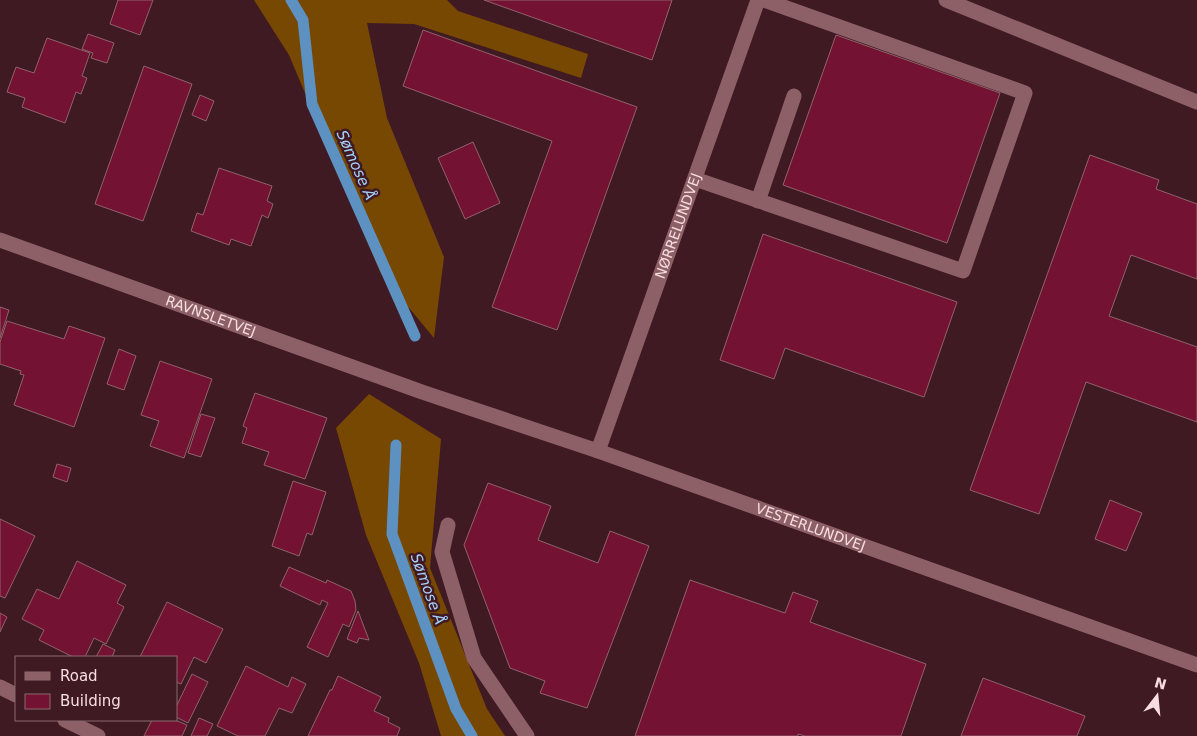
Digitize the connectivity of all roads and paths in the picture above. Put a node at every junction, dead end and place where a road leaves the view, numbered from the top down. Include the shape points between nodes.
1 (758, 0) edge
2 (764, 0) edge
3 (946, 0) edge
4 (794, 96) dead end
5 (1197, 102) edge
6 (695, 178) junction
7 (758, 200) junction
8 (0, 240) edge
9 (422, 392) joint
10 (598, 451) junction
11 (448, 525) dead end
12 (1197, 665) edge
13 (0, 687) edge
14 (15, 694) edge
15 (67, 721) edge
16 (98, 736) edge
17 (527, 736) edge

1 - 6 street, NØRRELUNDVEJ
2 - 7 street via 1025,93 963,271
3 - 5 street
4 - 7 street
6 - 7 street
6 - 10 street, NØRRELUNDVEJ
8 - 9 street, RAVNSLETVEJ
9 - 10 street, VESTERLUNDVEJ
10 - 12 street, VESTERLUNDVEJ
11 - 17 street via 442,552 474,658
13 - 14 street
15 - 16 street

